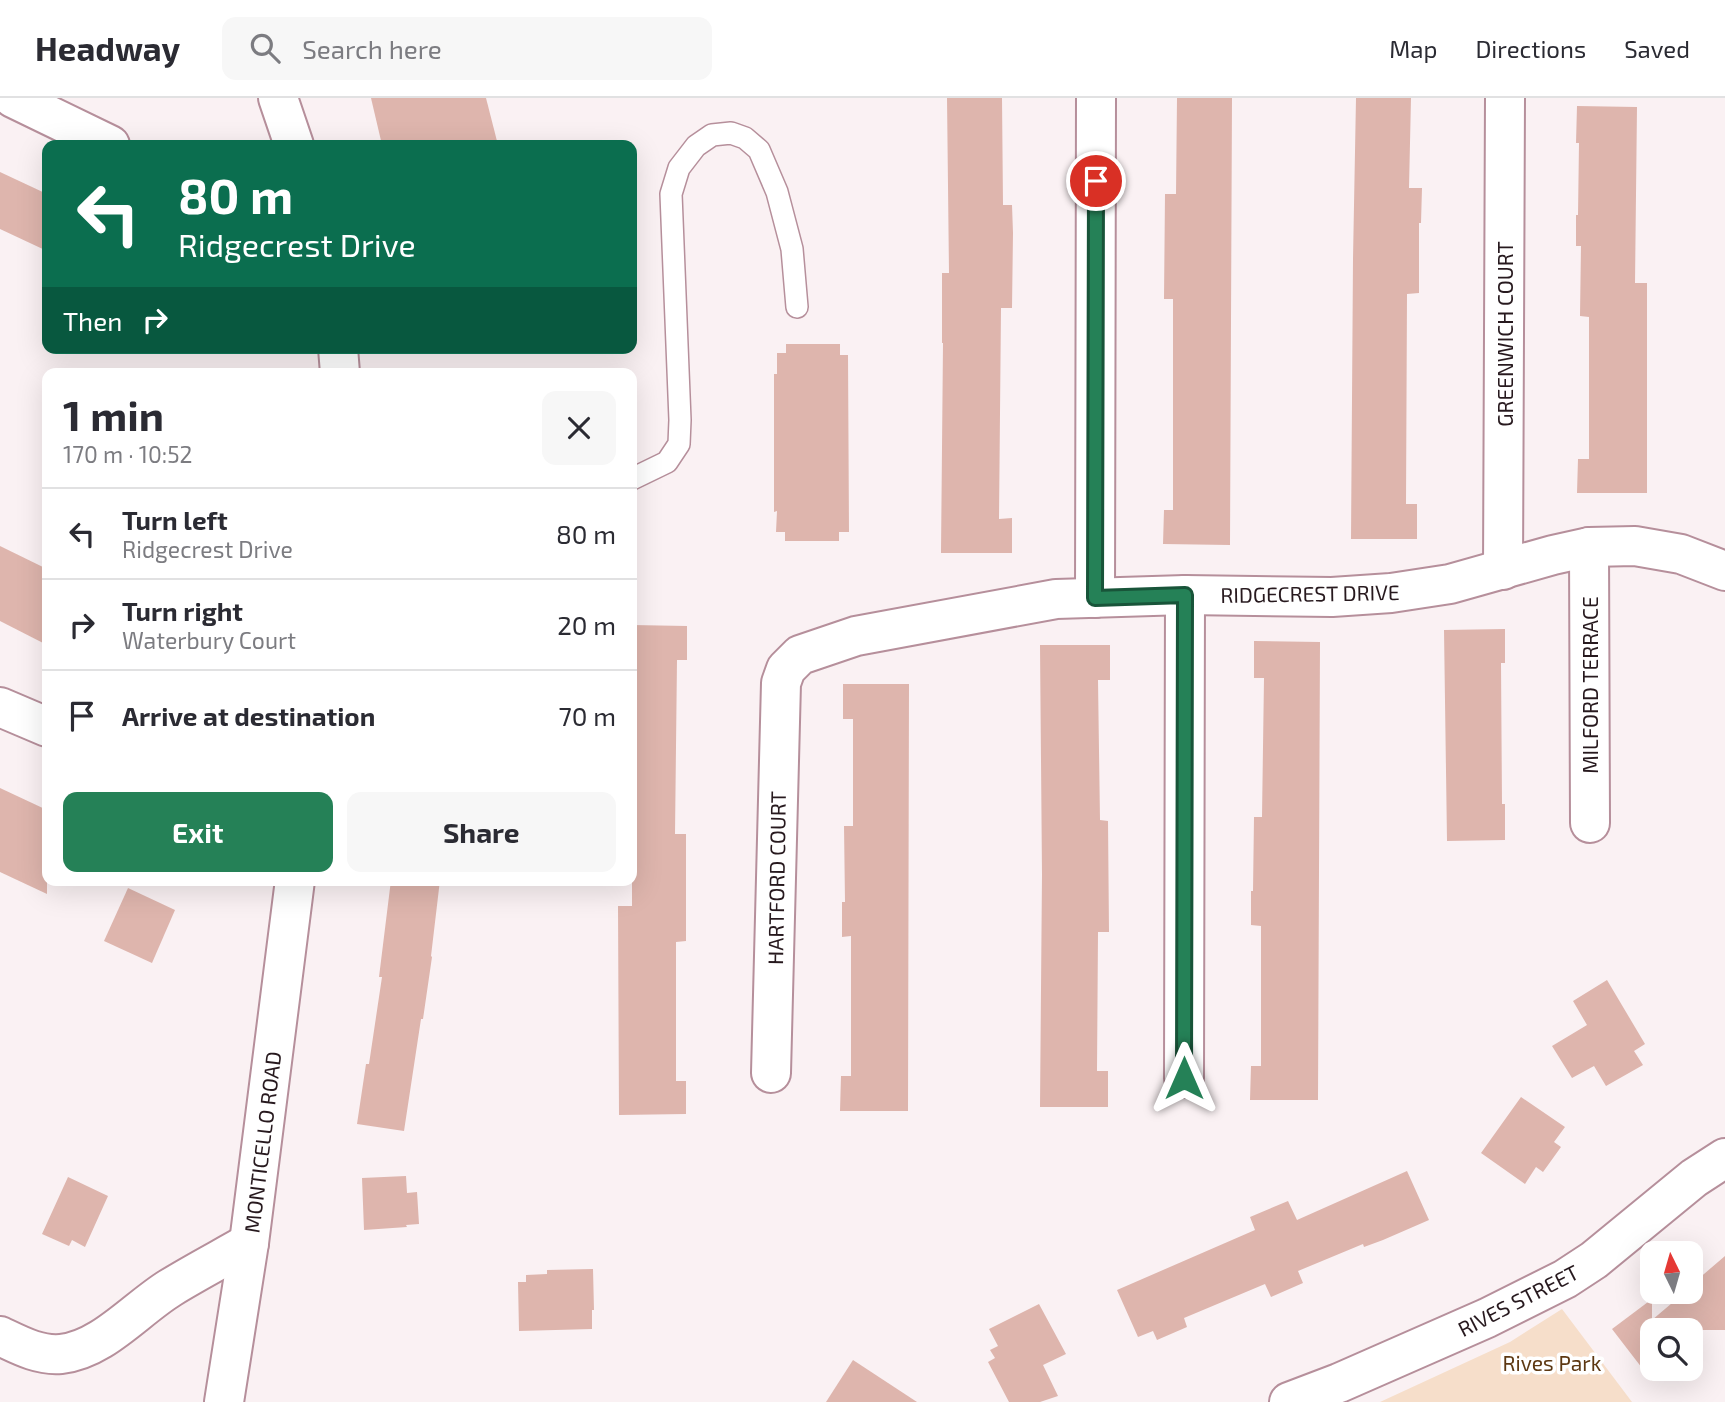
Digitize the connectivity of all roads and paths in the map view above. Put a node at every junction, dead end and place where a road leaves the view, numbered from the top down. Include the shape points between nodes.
1 (13, 98) edge
2 (278, 98) edge
3 (1096, 98) edge
4 (1505, 98) edge
5 (100, 140) edge
6 (292, 140) edge
7 (797, 307) dead end
8 (637, 477) edge
9 (1589, 547) junction
10 (1503, 570) junction
11 (1725, 571) edge
12 (1185, 595) junction
13 (1095, 598) junction
14 (782, 683) joint
15 (0, 707) edge
16 (42, 725) edge
17 (1590, 823) dead end
18 (294, 886) edge
19 (772, 1073) dead end
20 (1184, 1078) dead end
21 (1725, 1158) edge
22 (249, 1243) junction
23 (0, 1336) edge
24 (224, 1402) edge
25 (1289, 1402) edge

1 - 5 street
2 - 6 street
3 - 13 street
4 - 10 street, GREENWICH COURT
7 - 8 lane via 792,249 777,192 759,150 738,135 712,135 695,146 679,168 671,194 678,444 667,462
9 - 10 street, RIDGECREST DRIVE
9 - 11 street, RIDGECREST DRIVE via 1635,546 1681,554
9 - 17 street, MILFORD TERRACE
10 - 12 street, RIDGECREST DRIVE via 1391,593
12 - 13 street, RIDGECREST DRIVE
12 - 20 street
13 - 14 street, RIDGECREST DRIVE via 1056,599 856,636 800,655 786,669
14 - 19 street, HARTFORD COURT
15 - 16 street
18 - 22 street, MONTICELLO ROAD
21 - 25 street, RIVES STREET via 1565,1279 1487,1318
22 - 23 street via 168,1289 86,1347 60,1354 34,1352
22 - 24 street, MONTICELLO ROAD

